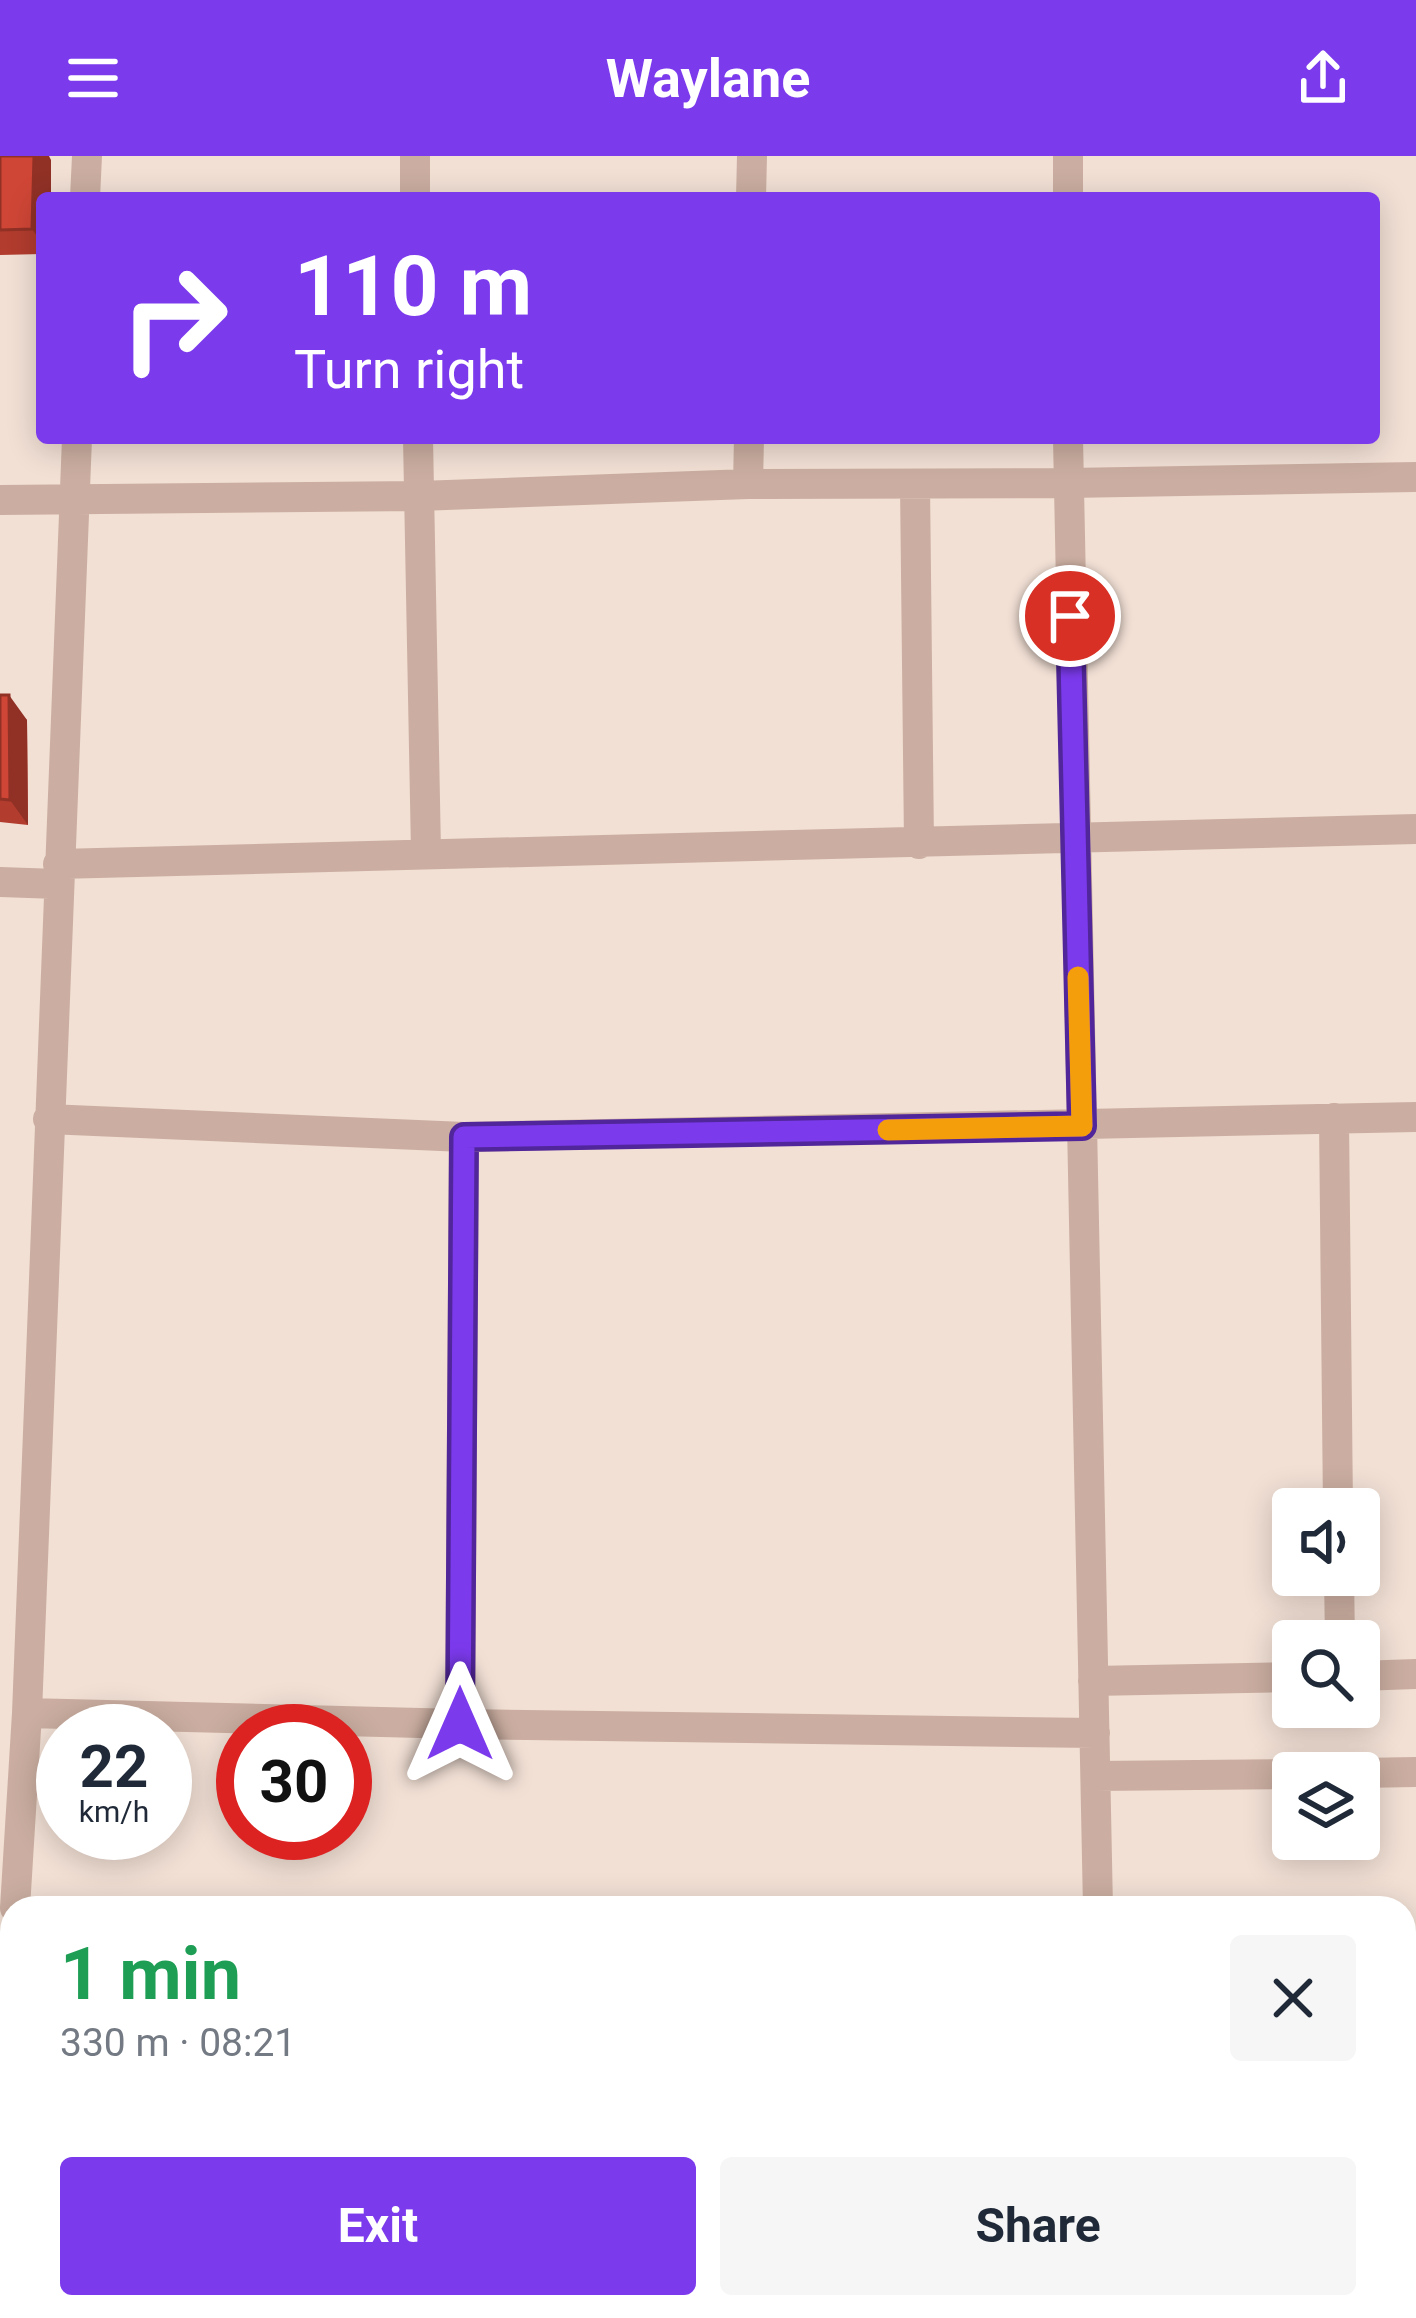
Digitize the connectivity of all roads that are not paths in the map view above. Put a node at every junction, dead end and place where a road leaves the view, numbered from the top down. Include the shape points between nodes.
1 (87, 156) edge
2 (415, 156) edge
3 (752, 156) edge
4 (1068, 156) edge
5 (86, 192) edge
6 (415, 192) edge
7 (752, 192) edge
8 (1068, 192) edge
9 (77, 444) edge
10 (418, 444) edge
11 (749, 444) edge
12 (1068, 444) edge
13 (1416, 477) edge
14 (748, 484) junction
15 (915, 484) junction
16 (1068, 484) junction
17 (75, 496) junction
18 (419, 496) junction
19 (0, 500) edge
20 (1416, 829) edge
21 (1074, 838) junction
22 (920, 844) junction
23 (426, 852) junction
24 (58, 874) junction
25 (0, 883) edge
26 (1416, 1117) edge
27 (1334, 1118) junction
28 (48, 1119) junction
29 (1082, 1126) junction
30 (464, 1137) junction
31 (1338, 1488) edge
32 (1416, 1674) edge
33 (1380, 1675) edge
34 (1272, 1677) edge
35 (1094, 1681) junction
36 (27, 1713) junction
37 (460, 1724) junction
38 (1095, 1733) junction
39 (1416, 1772) edge
40 (1380, 1773) edge
41 (1272, 1774) edge
42 (1096, 1776) junction
43 (16, 1896) edge
44 (1098, 1896) edge

1 - 5 street
2 - 6 street
3 - 7 street
4 - 8 street
9 - 17 street
10 - 18 street
11 - 14 street
12 - 16 street
13 - 16 street
14 - 15 street
14 - 18 street
15 - 16 street
15 - 22 street
16 - 21 street
17 - 18 street
17 - 19 street
17 - 24 street
18 - 23 street
20 - 21 street
21 - 22 street
21 - 29 street
22 - 23 street
23 - 24 street
24 - 25 street
24 - 28 street
26 - 27 street
27 - 29 street
27 - 31 street
28 - 30 street
28 - 36 street
29 - 30 street
29 - 35 street
30 - 37 street
32 - 33 street
34 - 35 street
35 - 38 street
36 - 37 street
36 - 43 street
37 - 38 street
38 - 42 street
39 - 40 street
41 - 42 street
42 - 44 street

